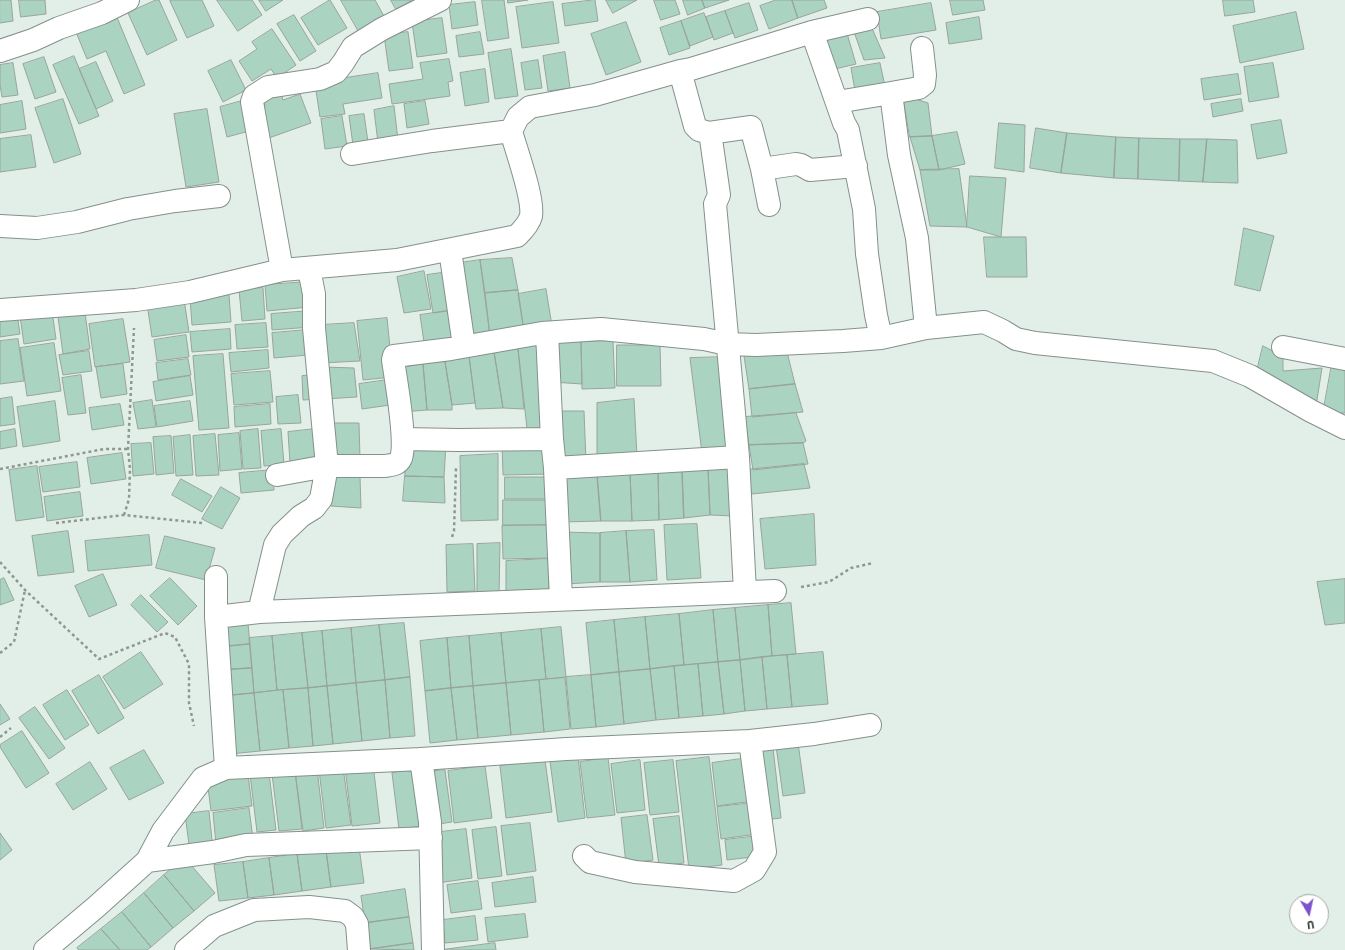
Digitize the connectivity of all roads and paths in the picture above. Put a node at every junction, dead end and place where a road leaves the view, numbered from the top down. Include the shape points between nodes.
1 (128, 0) edge
2 (440, 0) edge
3 (868, 19) dead end
4 (812, 32) junction
5 (922, 48) dead end
6 (0, 51) edge
7 (680, 71) junction
8 (891, 93) junction
9 (837, 102) junction
10 (511, 131) junction
11 (709, 133) junction
12 (352, 154) dead end
13 (856, 166) junction
14 (762, 169) junction
15 (219, 196) dead end
16 (769, 205) dead end
17 (0, 226) edge
18 (450, 250) junction
19 (309, 269) junction
20 (282, 270) junction
21 (136, 300) junction
22 (0, 310) edge
23 (926, 328) junction
24 (546, 332) junction
25 (881, 338) junction
26 (727, 344) junction
27 (464, 346) junction
28 (1283, 347) dead end
29 (1345, 359) edge
30 (1345, 428) edge
31 (403, 439) junction
32 (552, 439) junction
33 (458, 440) junction
34 (128, 448) junction
35 (738, 457) junction
36 (327, 466) junction
37 (555, 468) junction
38 (0, 469) edge
39 (277, 474) dead end
40 (124, 515) junction
41 (56, 523) dead end
42 (202, 523) dead end
43 (452, 537) dead end
44 (0, 562) edge
45 (873, 563) dead end
46 (216, 577) dead end
47 (829, 582) dead end
48 (25, 590) junction
49 (775, 591) dead end
50 (745, 592) junction
51 (561, 599) junction
52 (259, 612) junction
53 (216, 617) junction
54 (0, 653) edge
55 (870, 725) dead end
56 (11, 728) dead end
57 (195, 733) dead end
58 (0, 737) edge
59 (750, 741) junction
60 (421, 759) junction
61 (226, 768) junction
62 (431, 838) junction
63 (584, 856) dead end
64 (147, 861) junction
65 (45, 950) edge
66 (186, 950) edge
67 (359, 950) edge
68 (433, 950) edge

1 - 6 street via 102,13
2 - 20 street via 382,29 353,47 336,72 320,79 268,87 254,96 252,102
3 - 4 street
4 - 7 street
4 - 9 street
5 - 8 street via 924,84 919,88
7 - 10 street via 530,108 518,117
7 - 11 street via 695,126
8 - 9 street
8 - 23 street via 899,155 917,238
9 - 13 street via 848,130
10 - 12 street
10 - 18 street via 529,199 531,215 526,226 517,236
11 - 14 street via 751,127
11 - 26 street via 719,195 715,204
13 - 14 street via 810,170 796,164
13 - 25 street
14 - 16 street
15 - 17 street via 128,209 77,222 37,228
18 - 19 street via 397,260
18 - 27 street
19 - 20 street
19 - 36 street via 314,294 314,328
20 - 21 street via 190,292
21 - 22 street
21 - 34 path
23 - 25 street
23 - 30 street via 984,322 1003,330 1016,340 1213,361 1250,376
24 - 26 street via 601,329 704,339
24 - 27 street
24 - 32 street
25 - 26 street via 844,342
26 - 35 street
27 - 31 street via 394,356
28 - 29 street
31 - 33 street
31 - 36 street via 401,459 394,465
32 - 33 street
32 - 37 street
33 - 43 path
34 - 38 path via 104,449
34 - 40 path via 129,499
35 - 37 street
35 - 50 street
36 - 39 street
36 - 52 street via 321,499 314,508 282,534 275,544
37 - 51 street
40 - 41 path
40 - 42 path
44 - 48 path
45 - 47 path via 851,568
46 - 53 street
48 - 54 path via 14,642
48 - 57 path via 98,659 165,633 175,637 189,664 190,703
49 - 50 street
50 - 51 street
51 - 52 street
52 - 53 street
53 - 61 street
55 - 59 street
56 - 58 path
59 - 60 street via 566,749
59 - 63 street via 765,852 754,870 734,881 635,872 590,862
60 - 61 street
60 - 62 street
61 - 64 street via 203,778 163,831
62 - 64 street via 246,845
62 - 68 street
64 - 65 street
66 - 67 street via 214,926 254,910 309,907 345,911 353,917 357,924

